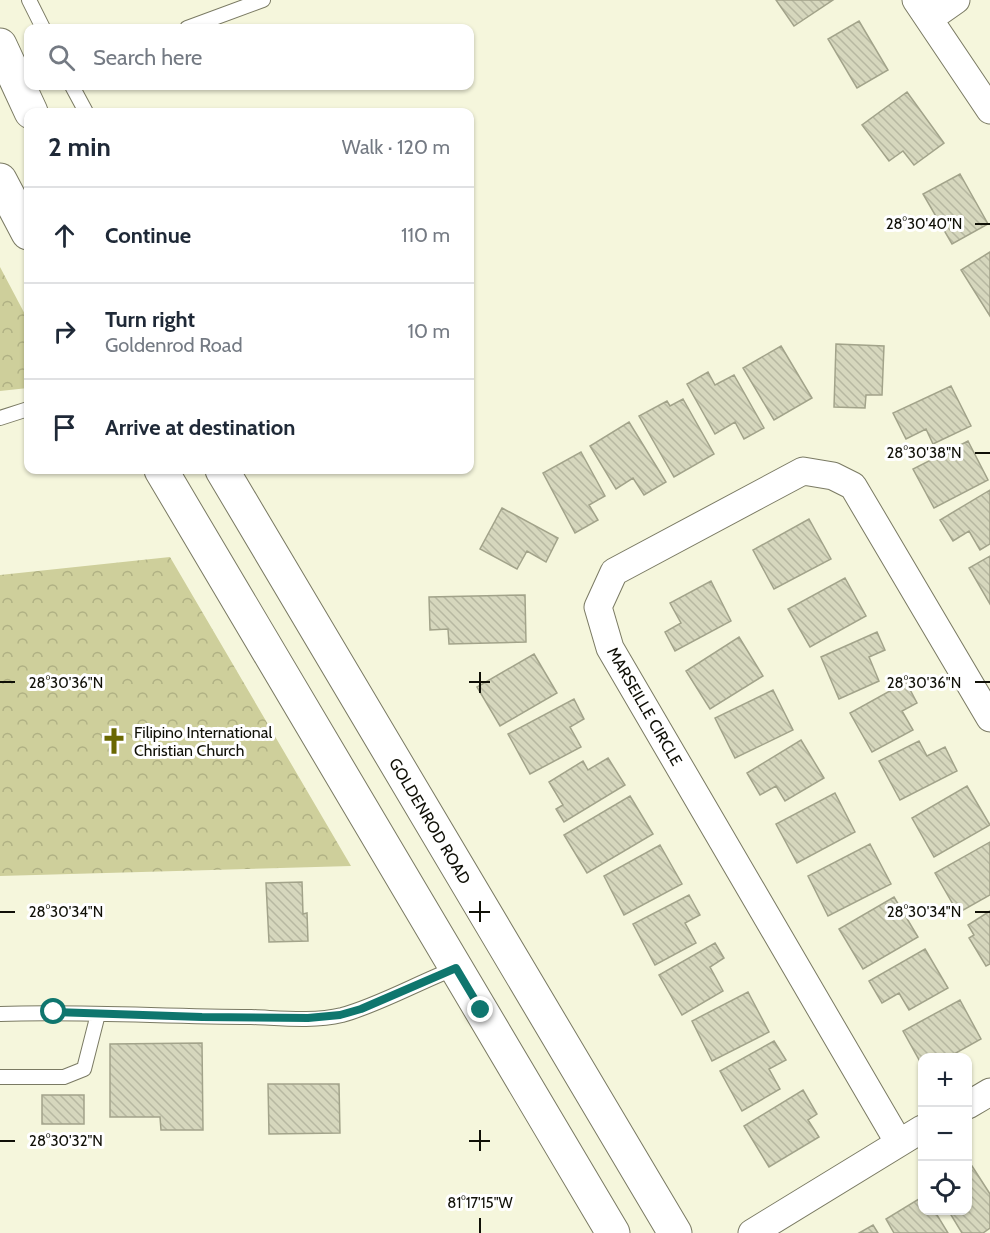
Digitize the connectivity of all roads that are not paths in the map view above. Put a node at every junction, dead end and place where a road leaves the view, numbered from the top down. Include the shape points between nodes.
1 (29, 0) edge
2 (263, 0) edge
3 (956, 0) edge
4 (923, 9) edge
5 (41, 24) edge
6 (198, 24) edge
7 (0, 45) edge
8 (74, 90) edge
9 (29, 108) edge
10 (84, 108) edge
11 (990, 110) edge
12 (0, 180) edge
13 (24, 225) edge
14 (24, 410) edge
15 (0, 418) edge
16 (163, 474) edge
17 (224, 474) edge
18 (990, 718) edge
19 (456, 968) junction
20 (0, 1014) edge
21 (98, 1014) junction
22 (0, 1077) edge
23 (990, 1092) edge
24 (972, 1103) edge
25 (918, 1131) edge
26 (899, 1143) junction
27 (613, 1233) edge
28 (675, 1233) edge
29 (752, 1233) edge

1 - 5 lane
2 - 6 lane
3 - 4 street
4 - 11 street
7 - 9 main road
8 - 10 lane
12 - 13 main road
14 - 15 lane
16 - 19 main road
17 - 28 main road, GOLDENROD ROAD
18 - 26 street, MARSEILLE CIRCLE via 853,486 833,476 802,471 614,572 598,607 610,648
19 - 21 lane via 340,1015 308,1018
19 - 27 main road
20 - 21 lane
21 - 22 lane via 84,1069 64,1077
23 - 24 street
25 - 26 street
26 - 29 street

